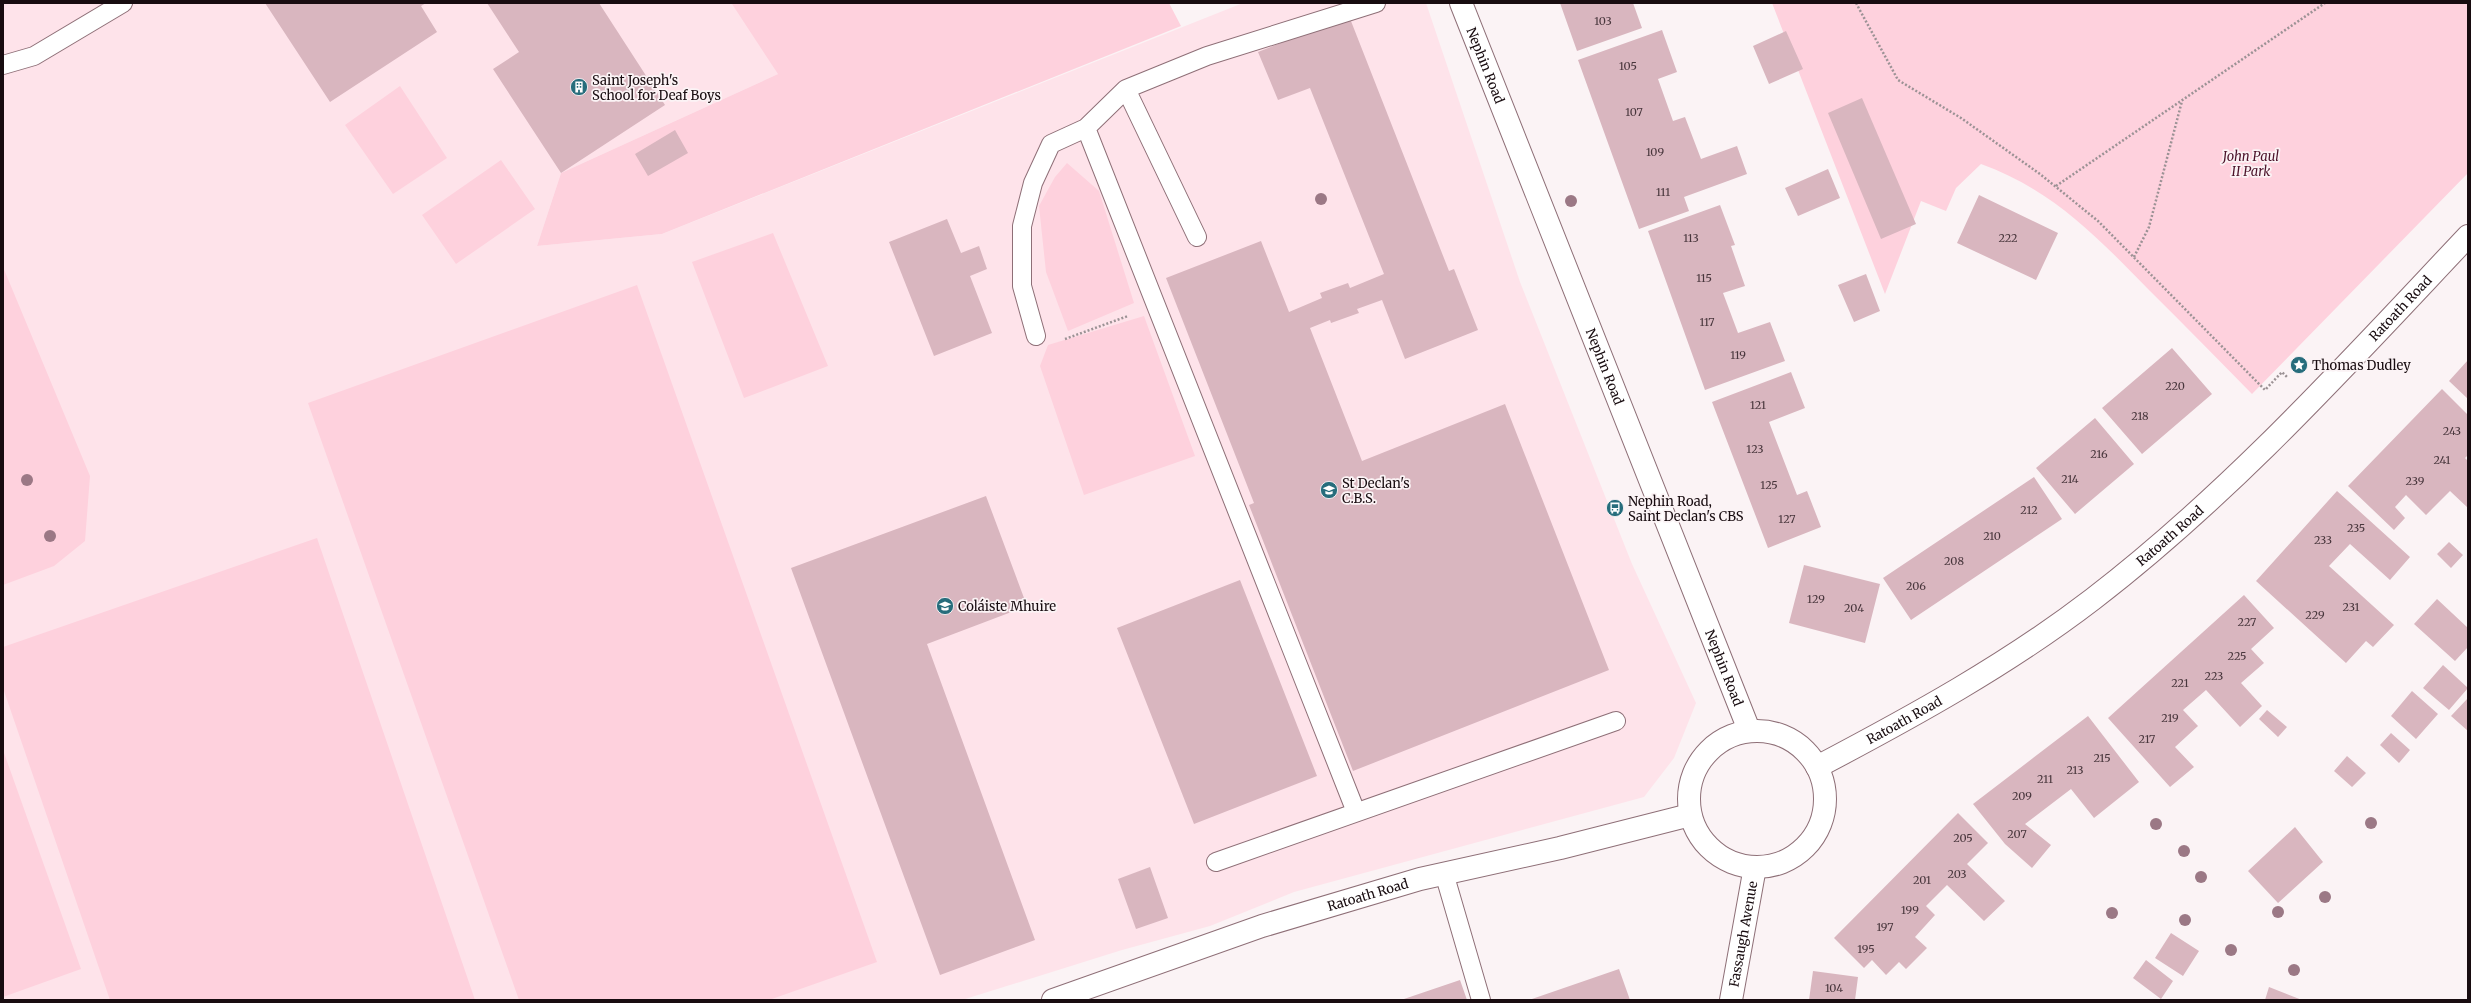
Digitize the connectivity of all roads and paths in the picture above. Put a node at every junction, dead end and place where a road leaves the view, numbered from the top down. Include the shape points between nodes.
1 (123, 3) edge
2 (1376, 3) edge
3 (1461, 3) edge
4 (1856, 3) edge
5 (2325, 3) edge
6 (3, 65) edge
7 (1126, 89) junction
8 (2182, 100) junction
9 (1086, 128) junction
10 (2056, 186) junction
11 (2468, 236) edge
12 (1197, 237) dead end
13 (2134, 257) junction
14 (1157, 306) junction
15 (1036, 336) joint
16 (2313, 400) junction
17 (1616, 721) dead end
18 (1749, 730) junction
19 (1817, 767) junction
20 (1356, 812) junction
21 (1690, 815) junction
22 (1216, 862) dead end
23 (1755, 867) junction
24 (1444, 873) junction
25 (1053, 1000) edge
26 (1481, 1000) edge
27 (1731, 1000) edge

1 - 6 lane via 34,56
2 - 7 lane via 1207,56
3 - 18 main road, Nephin Road
4 - 10 path via 1898,80 1961,118
5 - 8 path
7 - 9 lane
7 - 12 lane
8 - 10 path
8 - 13 path via 2148,227
9 - 14 lane
9 - 15 lane via 1051,144 1033,183 1024,219 1022,286
10 - 13 path via 2098,221
11 - 16 main road, Ratoath Road
13 - 16 path via 2265,390 2282,372
14 - 15 path via 1064,340
14 - 20 lane
16 - 19 main road, Ratoath Road via 2184,522 2092,599 2007,659 1900,723
17 - 20 lane
18 - 19 main road via 1775,732 1792,739 1806,751
18 - 21 main road via 1725,738 1708,751 1696,768 1689,788
19 - 23 main road via 1824,782 1826,799 1821,823 1815,834 1808,845 1785,861
20 - 22 lane
21 - 23 main road via 1694,828 1712,850 1735,864
21 - 24 main road, Ratoath Road via 1560,848
23 - 27 main road, Fassaugh Avenue
24 - 25 main road, Ratoath Road via 1262,926
24 - 26 lane

